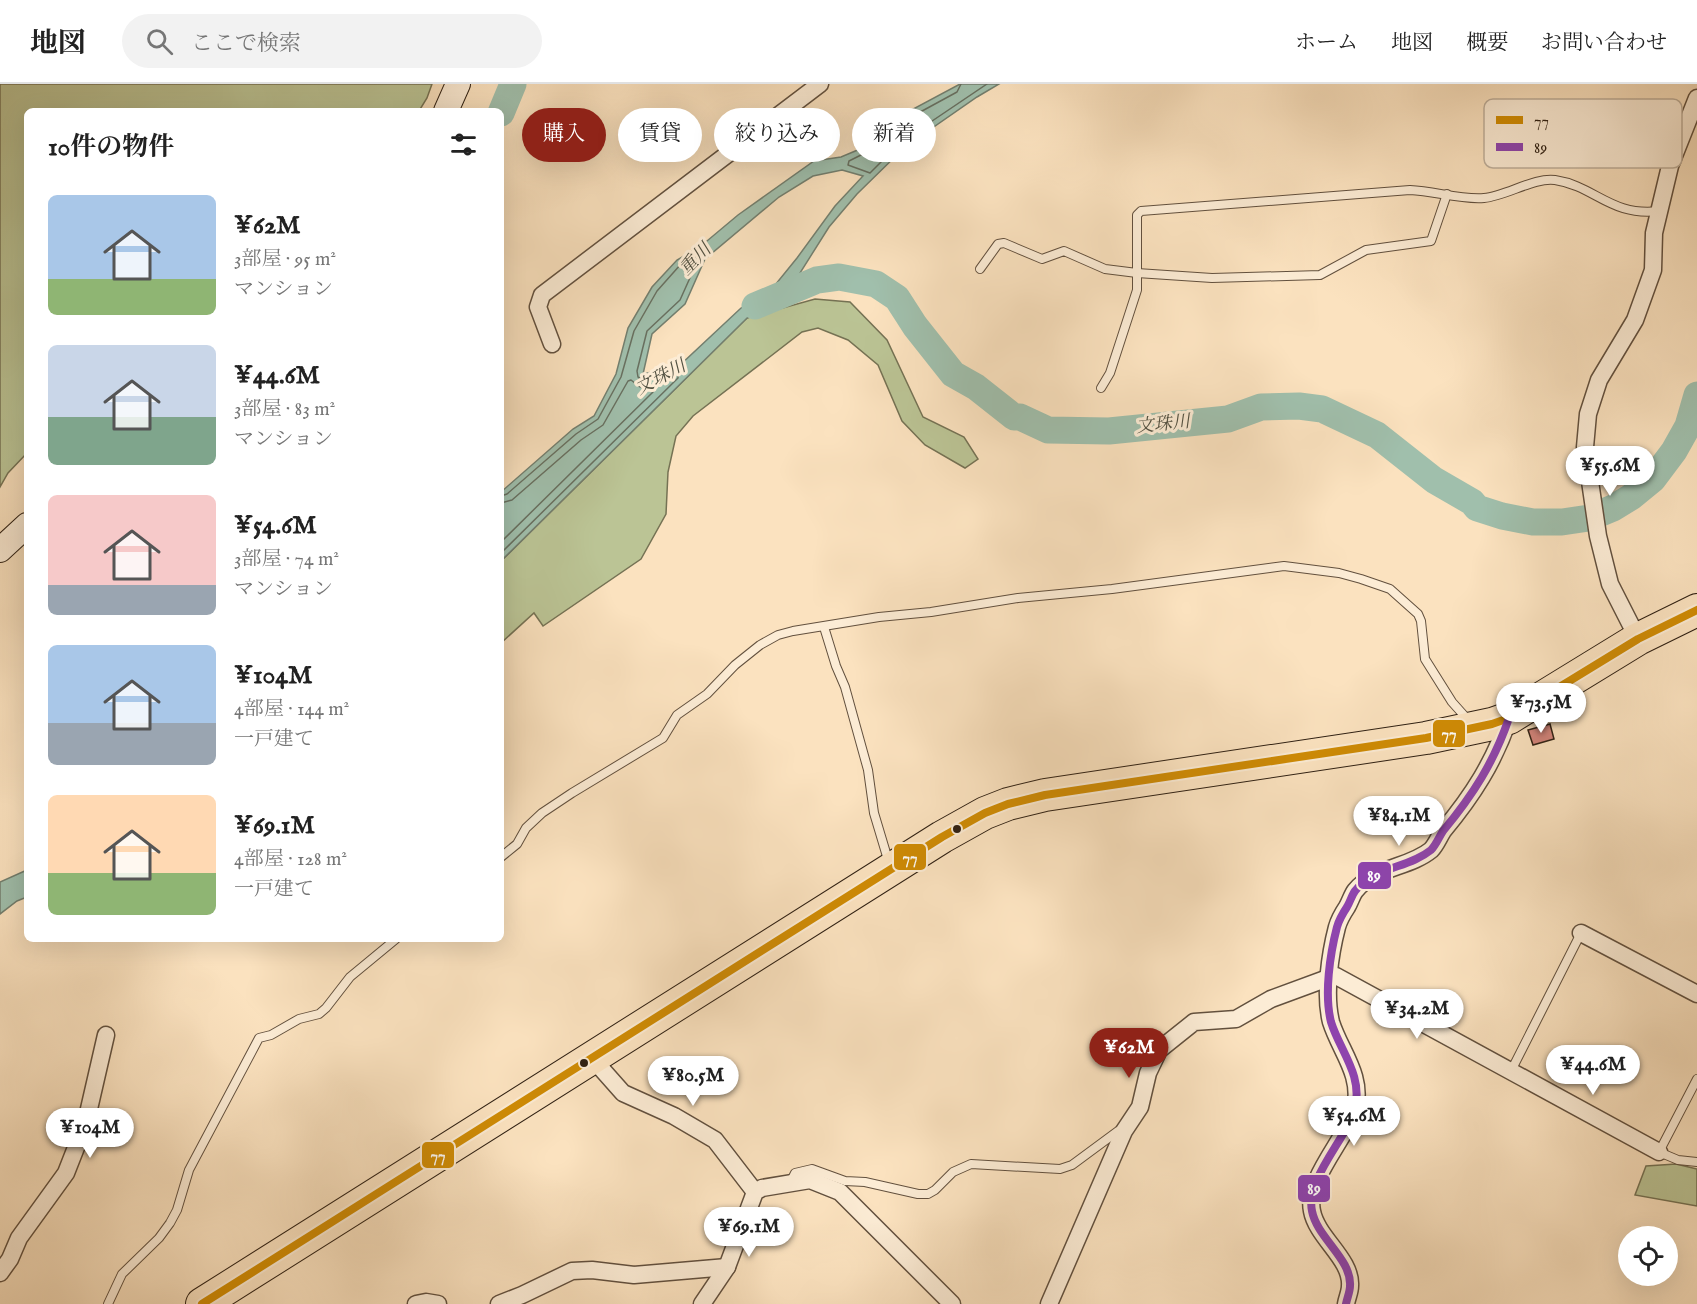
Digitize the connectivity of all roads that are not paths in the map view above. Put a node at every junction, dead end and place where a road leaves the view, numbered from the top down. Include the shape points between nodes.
1 (458, 84) edge
2 (820, 84) edge
3 (1697, 98) edge
4 (447, 108) edge
5 (1682, 136) edge
6 (1670, 168) edge
7 (1447, 194) junction
8 (1659, 211) junction
9 (980, 269) dead end
10 (1137, 273) junction
11 (552, 344) dead end
12 (1101, 388) dead end
13 (24, 528) edge
14 (0, 550) edge
15 (1697, 610) edge
16 (824, 627) junction
17 (1638, 639) junction
18 (1509, 718) junction
19 (1475, 728) junction
20 (504, 854) edge
21 (891, 870) junction
22 (1581, 933) joint
23 (392, 942) edge
24 (1328, 978) junction
25 (1697, 994) edge
26 (106, 1035) dead end
27 (592, 1058) junction
28 (1510, 1071) junction
29 (1697, 1079) edge
30 (1124, 1131) junction
31 (1659, 1152) junction
32 (1697, 1162) edge
33 (790, 1183) junction
34 (755, 1192) junction
35 (727, 1267) junction
36 (0, 1273) edge
37 (108, 1304) edge
38 (202, 1304) edge
39 (416, 1304) edge
40 (438, 1304) edge
41 (499, 1304) edge
42 (702, 1304) edge
43 (952, 1304) edge
44 (1049, 1304) edge
45 (1346, 1304) edge

1 - 4 main road
2 - 11 street via 543,295 538,307
3 - 5 street
6 - 8 street
7 - 8 lane via 1486,198 1556,180 1618,208 1645,213
7 - 10 lane via 1431,241 1366,250 1320,275 1212,278
7 - 10 lane via 1410,190 1141,210 1137,215
8 - 17 street via 1653,270 1635,320 1599,380 1588,414 1585,447 1598,536 1610,584
9 - 10 lane via 998,244 1004,243 1042,259 1064,251 1105,269
10 - 12 lane via 1137,290 1110,373
13 - 14 main road
15 - 17 highway
16 - 19 lane via 1238,571 1284,566 1310,568 1389,589 1418,614 1425,659 1452,702
16 - 20 lane via 785,633 760,645 707,694 677,715 663,738 542,813
16 - 21 lane via 845,687
17 - 18 highway
18 - 19 highway
18 - 24 street via 1489,766 1432,848 1419,858 1378,874 1356,890 1338,924
19 - 21 highway via 1045,795 985,813
21 - 27 highway
22 - 25 street
22 - 28 lane
23 - 37 lane via 350,977 319,1014 259,1038 189,1170 170,1223 122,1274
24 - 28 street via 1336,976
24 - 30 street via 1271,999 1236,1019 1194,1022 1159,1050 1148,1072 1140,1107
24 - 45 street via 1331,1021 1354,1074 1357,1092 1355,1109 1315,1185 1311,1209 1317,1226 1349,1271
26 - 36 street via 86,1122 66,1173 19,1238
27 - 34 street via 622,1093 715,1140
27 - 38 highway
28 - 31 street
29 - 31 lane
30 - 33 lane via 1118,1131 1072,1166 1060,1169 971,1164 953,1172 928,1194 845,1181 812,1169 795,1173
30 - 44 street
31 - 32 lane via 1678,1161
33 - 34 street
33 - 43 street via 810,1180 840,1192
34 - 35 street
35 - 41 street via 634,1275 572,1271
35 - 42 street
39 - 40 street

